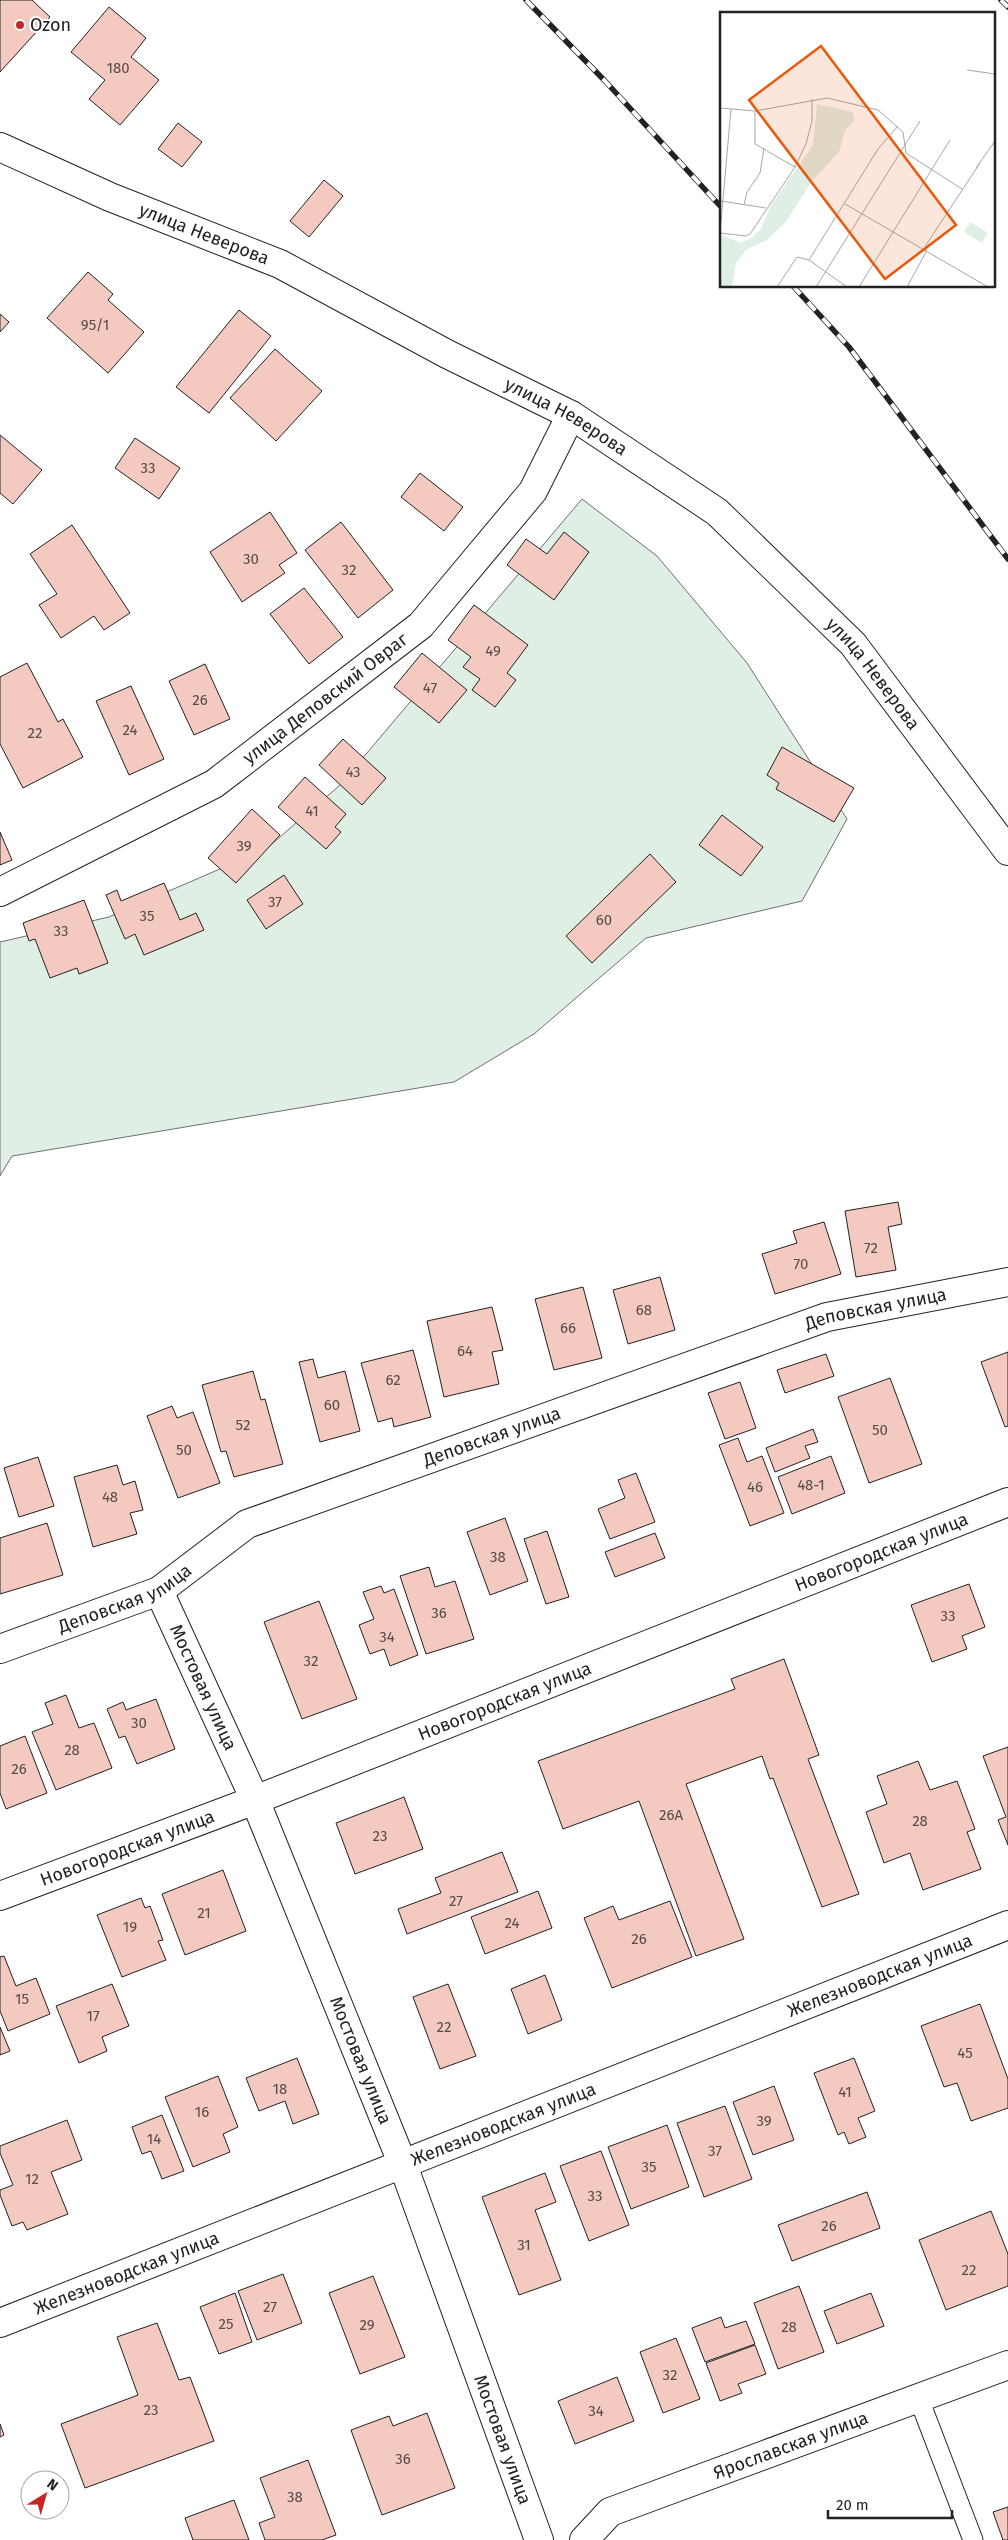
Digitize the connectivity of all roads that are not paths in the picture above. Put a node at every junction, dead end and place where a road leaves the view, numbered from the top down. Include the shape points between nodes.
1 (0, 147) edge
2 (571, 414) junction
3 (1008, 851) edge
4 (0, 892) edge
5 (1008, 1282) edge
6 (1008, 1502) edge
7 (159, 1591) junction
8 (0, 1650) edge
9 (255, 1800) junction
10 (0, 1896) edge
11 (1008, 1925) edge
12 (403, 2165) junction
13 (0, 2323) edge
14 (1008, 2365) edge
15 (919, 2399) junction
16 (539, 2540) edge
17 (584, 2540) edge
18 (973, 2540) edge

1 - 2 street, улица Неверова via 110,198 280,264 447,354
2 - 3 street, улица Неверова via 716,512 853,644
2 - 4 street, улица Деповский Овраг via 533,491 421,625 214,784
5 - 7 street, Деповская улица via 827,1317 247,1524
6 - 9 street, Новогородская улица
7 - 8 street, Деповская улица
7 - 9 street, Мостовая улица
9 - 10 street, Новогородская улица
9 - 12 street, Мостовая улица
11 - 12 street, Железноводская улица
12 - 13 street, Железноводская улица
12 - 16 street, Мостовая улица
14 - 15 street, Ярославская улица
15 - 17 street, Ярославская улица via 610,2512
15 - 18 lane

